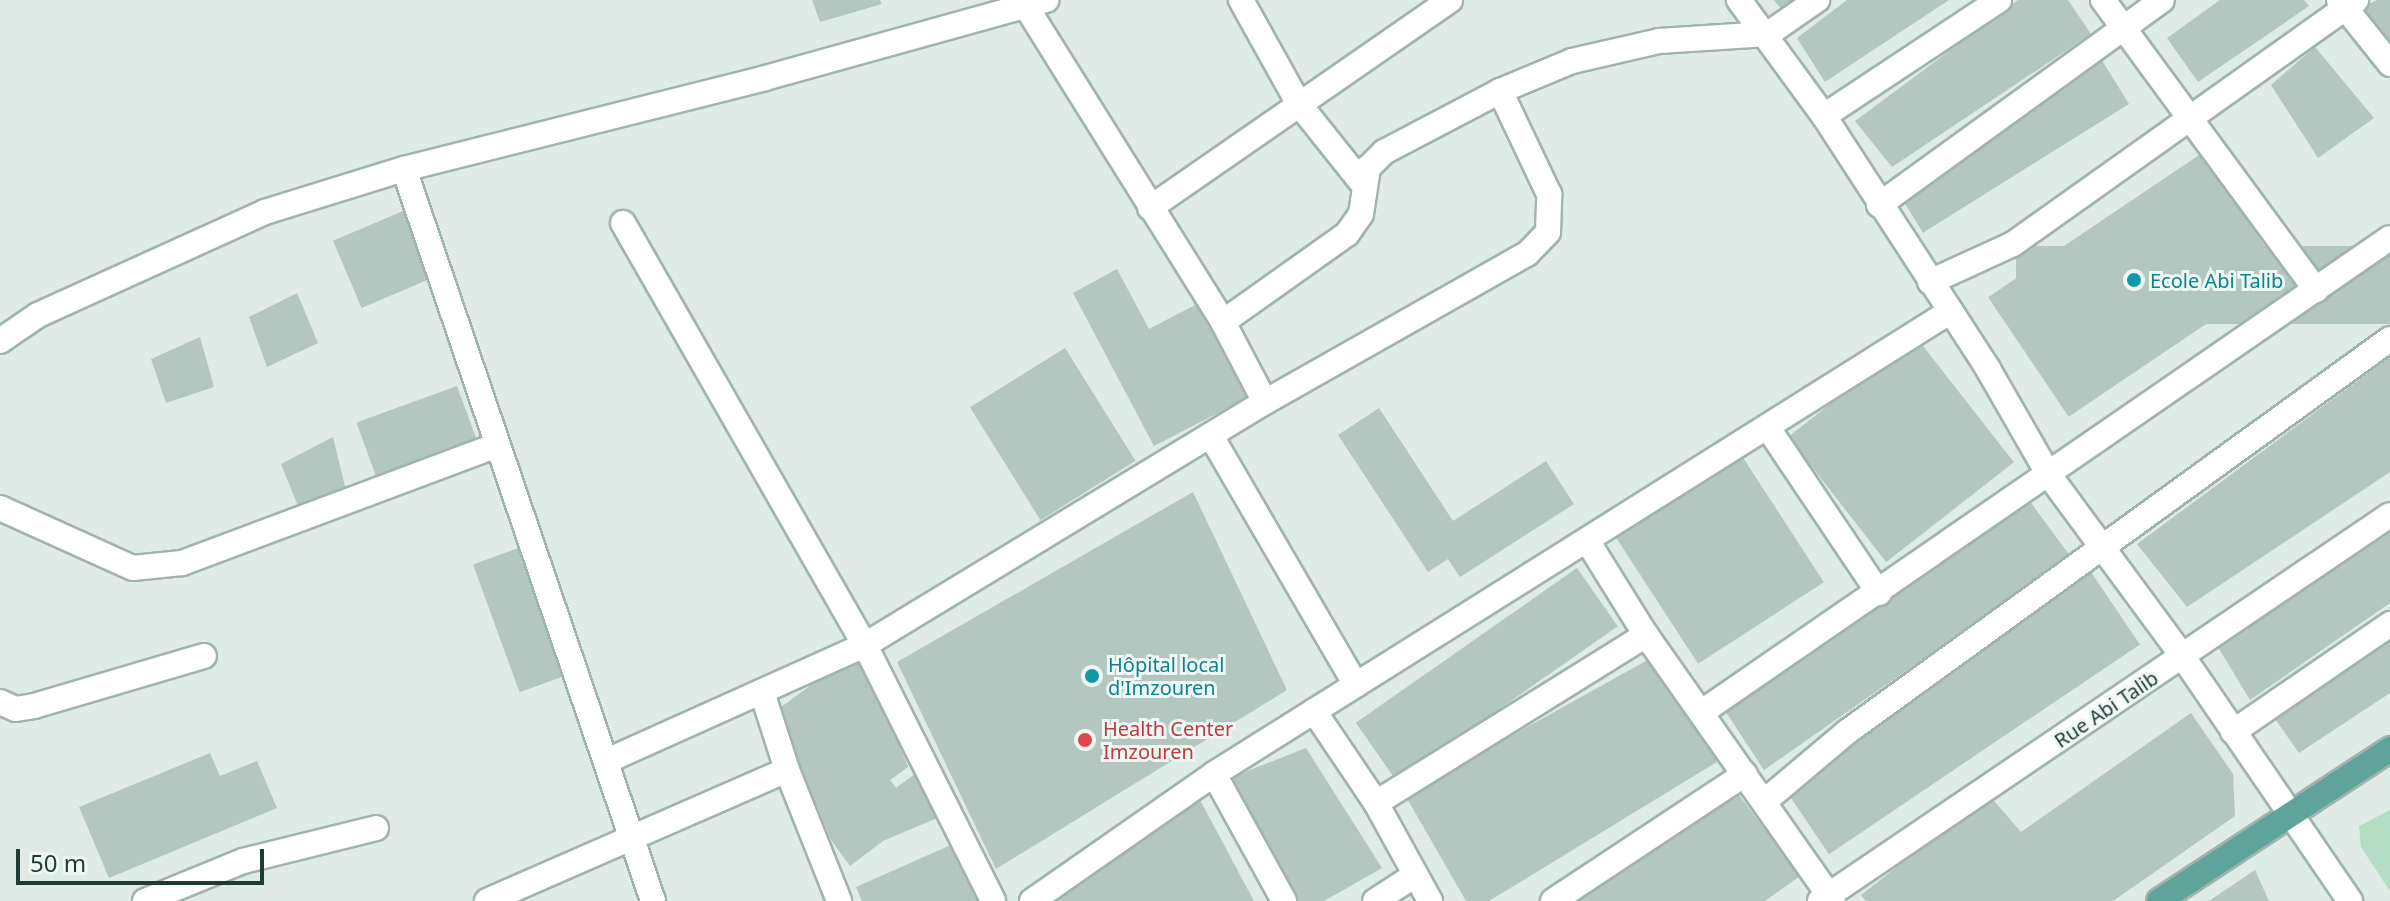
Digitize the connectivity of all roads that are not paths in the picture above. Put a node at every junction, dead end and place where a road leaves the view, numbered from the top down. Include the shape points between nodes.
1 (1241, 0) edge
2 (1450, 0) edge
3 (1739, 0) edge
4 (1817, 0) edge
5 (1999, 0) edge
6 (2103, 0) edge
7 (2162, 0) edge
8 (1031, 2) edge
9 (2347, 2) edge
10 (2121, 30) junction
11 (1768, 34) junction
12 (2390, 64) edge
13 (1500, 91) junction
14 (1299, 104) junction
15 (1824, 116) junction
16 (2188, 119) junction
17 (404, 169) junction
18 (1362, 183) junction
19 (1879, 205) junction
20 (1150, 208) junction
21 (623, 223) dead end
22 (2390, 238) edge
23 (1930, 282) junction
24 (2316, 290) junction
25 (1951, 311) junction
26 (1223, 322) junction
27 (2390, 339) edge
28 (0, 341) edge
29 (1265, 402) junction
30 (1768, 428) junction
31 (1211, 436) junction
32 (495, 446) junction
33 (2049, 475) junction
34 (0, 508) edge
35 (2390, 515) edge
36 (1588, 542) junction
37 (2099, 548) junction
38 (1879, 593) junction
39 (2390, 624) edge
40 (1646, 635) junction
41 (865, 645) junction
42 (204, 656) dead end
43 (2183, 657) junction
44 (1356, 685) junction
45 (762, 692) junction
46 (0, 702) edge
47 (1314, 711) junction
48 (1702, 712) junction
49 (2233, 732) junction
50 (2390, 749) edge
51 (609, 760) junction
52 (787, 770) junction
53 (1214, 774) junction
54 (1745, 774) junction
55 (1765, 801) junction
56 (1376, 803) junction
57 (2287, 816) junction
58 (376, 828) dead end
59 (634, 837) junction
60 (1414, 876) junction
61 (1827, 899) edge
62 (145, 901) edge
63 (487, 901) edge
64 (653, 901) edge
65 (839, 901) edge
66 (993, 901) edge
67 (1032, 901) edge
68 (1284, 901) edge
69 (1375, 901) edge
70 (1430, 901) edge
71 (1553, 901) edge
72 (2159, 901) edge
73 (2350, 901) edge

1 - 14 street
2 - 14 street
3 - 11 street
4 - 11 street
5 - 15 street
6 - 10 street
7 - 10 street
8 - 17 street via 765,78
8 - 20 street
9 - 12 street
9 - 16 street
10 - 16 street
10 - 19 street
11 - 13 street via 1659,41 1572,61
11 - 15 street
13 - 18 street via 1384,152
13 - 29 street via 1549,194 1548,232 1527,254
14 - 18 street
14 - 20 street
15 - 19 street
16 - 23 street via 2013,244
16 - 24 street
17 - 28 street via 265,212 38,315
17 - 32 street
18 - 26 street via 1361,214 1347,234
19 - 23 street
20 - 26 street
21 - 41 street
22 - 24 street
23 - 25 street
24 - 33 street
25 - 30 street
25 - 33 street
26 - 29 street
27 - 37 street
29 - 31 street
30 - 36 street
30 - 38 street
31 - 41 street
31 - 44 street
32 - 34 street via 182,563 133,568
32 - 51 street
33 - 37 street
33 - 38 street via 2000,504
35 - 43 street, Rue Abi Talib
36 - 40 street
36 - 44 street
37 - 43 street
37 - 55 street via 1847,732
38 - 48 street
39 - 49 street
40 - 48 street
40 - 56 street
41 - 45 street
41 - 66 street
42 - 46 street via 34,706 16,709
43 - 49 street
43 - 61 street, Rue Abi Talib
44 - 47 street
45 - 51 street
45 - 52 street
47 - 53 street
47 - 56 street
48 - 54 street
49 - 57 street
50 - 57 main road
51 - 59 street
52 - 59 street
52 - 65 street
53 - 67 street
53 - 68 street
54 - 55 street
54 - 71 street
55 - 61 street
56 - 60 street
57 - 72 main road
57 - 73 street
58 - 62 street via 243,861
59 - 63 street
59 - 64 street
60 - 69 street
60 - 70 street

